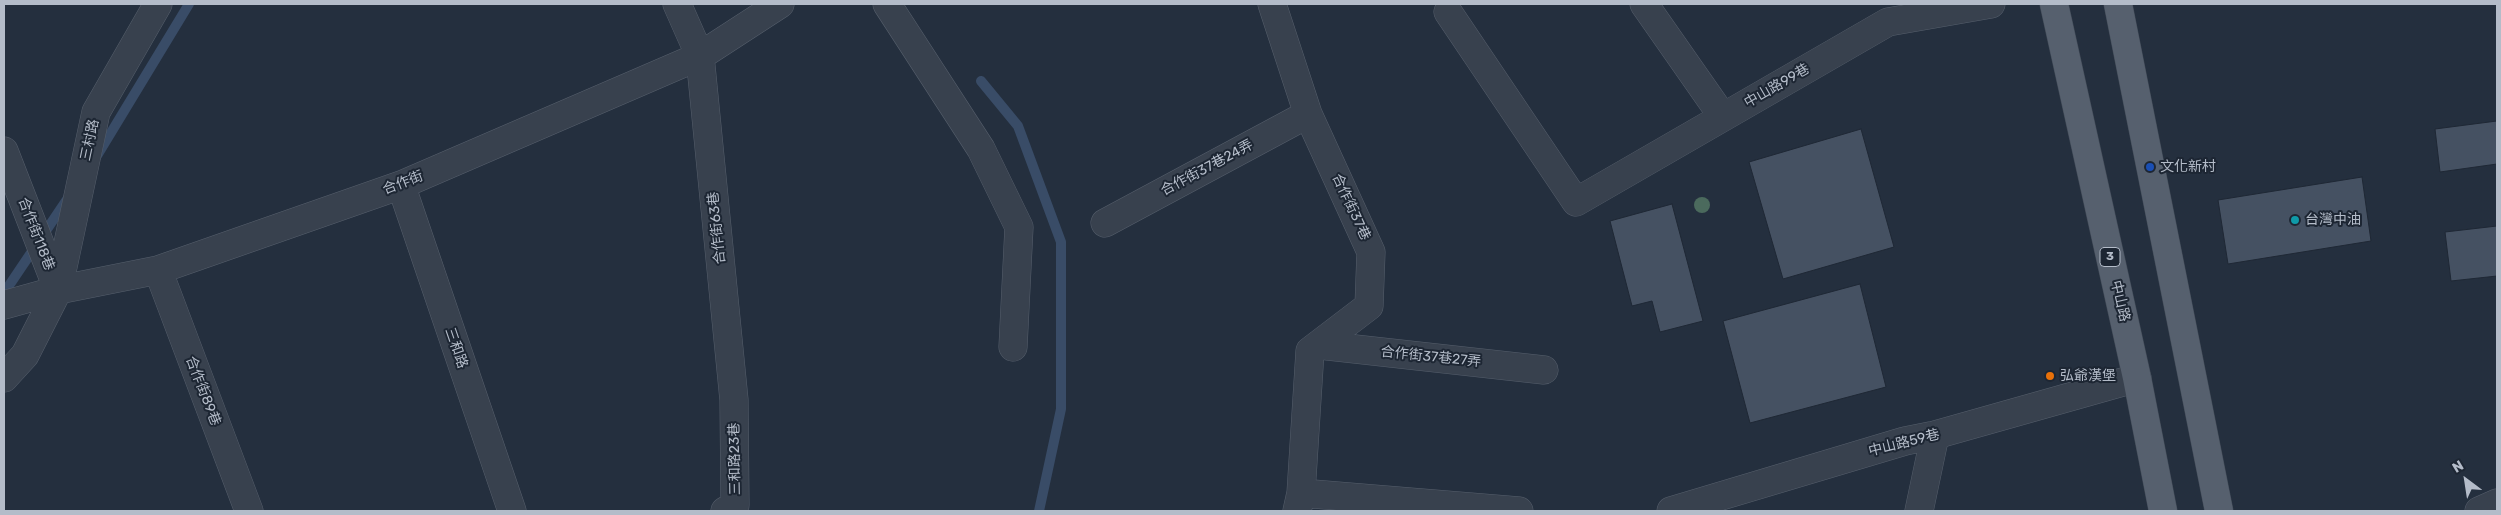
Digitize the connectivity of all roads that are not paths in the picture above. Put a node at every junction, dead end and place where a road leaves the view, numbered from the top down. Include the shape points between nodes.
1 (158, 4) edge
2 (677, 4) edge
3 (780, 4) edge
4 (887, 4) edge
5 (1272, 4) edge
6 (1644, 4) edge
7 (1991, 4) edge
8 (2054, 4) edge
9 (2118, 4) edge
10 (1448, 12) dead end
11 (700, 56) junction
12 (1308, 114) junction
13 (1723, 117) junction
14 (4, 151) edge
15 (401, 185) junction
16 (1105, 223) dead end
17 (158, 270) junction
18 (58, 290) junction
19 (4, 305) edge
20 (1318, 345) junction
21 (1013, 347) dead end
22 (1544, 370) dead end
23 (4, 378) edge
24 (2137, 378) junction
25 (734, 400) joint
26 (1935, 435) junction
27 (1299, 502) edge
28 (2497, 503) edge
29 (249, 511) edge
30 (512, 511) edge
31 (725, 511) edge
32 (1520, 511) edge
33 (1671, 511) edge
34 (1919, 511) edge
35 (2163, 511) edge
36 (2219, 511) edge
37 (2479, 511) edge

1 - 18 street, 三村路 via 96,112
2 - 11 street, 合作街63巷
3 - 11 street, 合作街
4 - 21 street via 981,149 1018,227
5 - 12 street, 合作街37巷
6 - 13 street
7 - 13 street, 中山路99巷 via 1888,22
8 - 24 main road, 中山路 / 3
9 - 36 main road
10 - 13 street, 中山路99巷 via 1576,202
11 - 15 street, 合作街
11 - 25 street, 合作街63巷
12 - 16 street, 合作街37巷24弄
12 - 20 street, 合作街37巷 via 1371,252 1369,306
14 - 18 street, 合作街118巷
15 - 17 street, 合作街
15 - 30 street, 三和路
17 - 18 street, 合作街
17 - 29 street, 合作街89巷
18 - 19 street, 合作街
18 - 23 street, 三村路 via 25,354
20 - 22 street, 合作街37巷27弄
20 - 27 street, 合作街37巷 via 1310,352
24 - 26 street, 中山路59巷
24 - 35 main road, 中山路 / 3
25 - 31 street, 三和路23巷 via 735,505
26 - 33 street, 中山路59巷 via 1905,441
26 - 34 street
27 - 32 street
28 - 37 street

